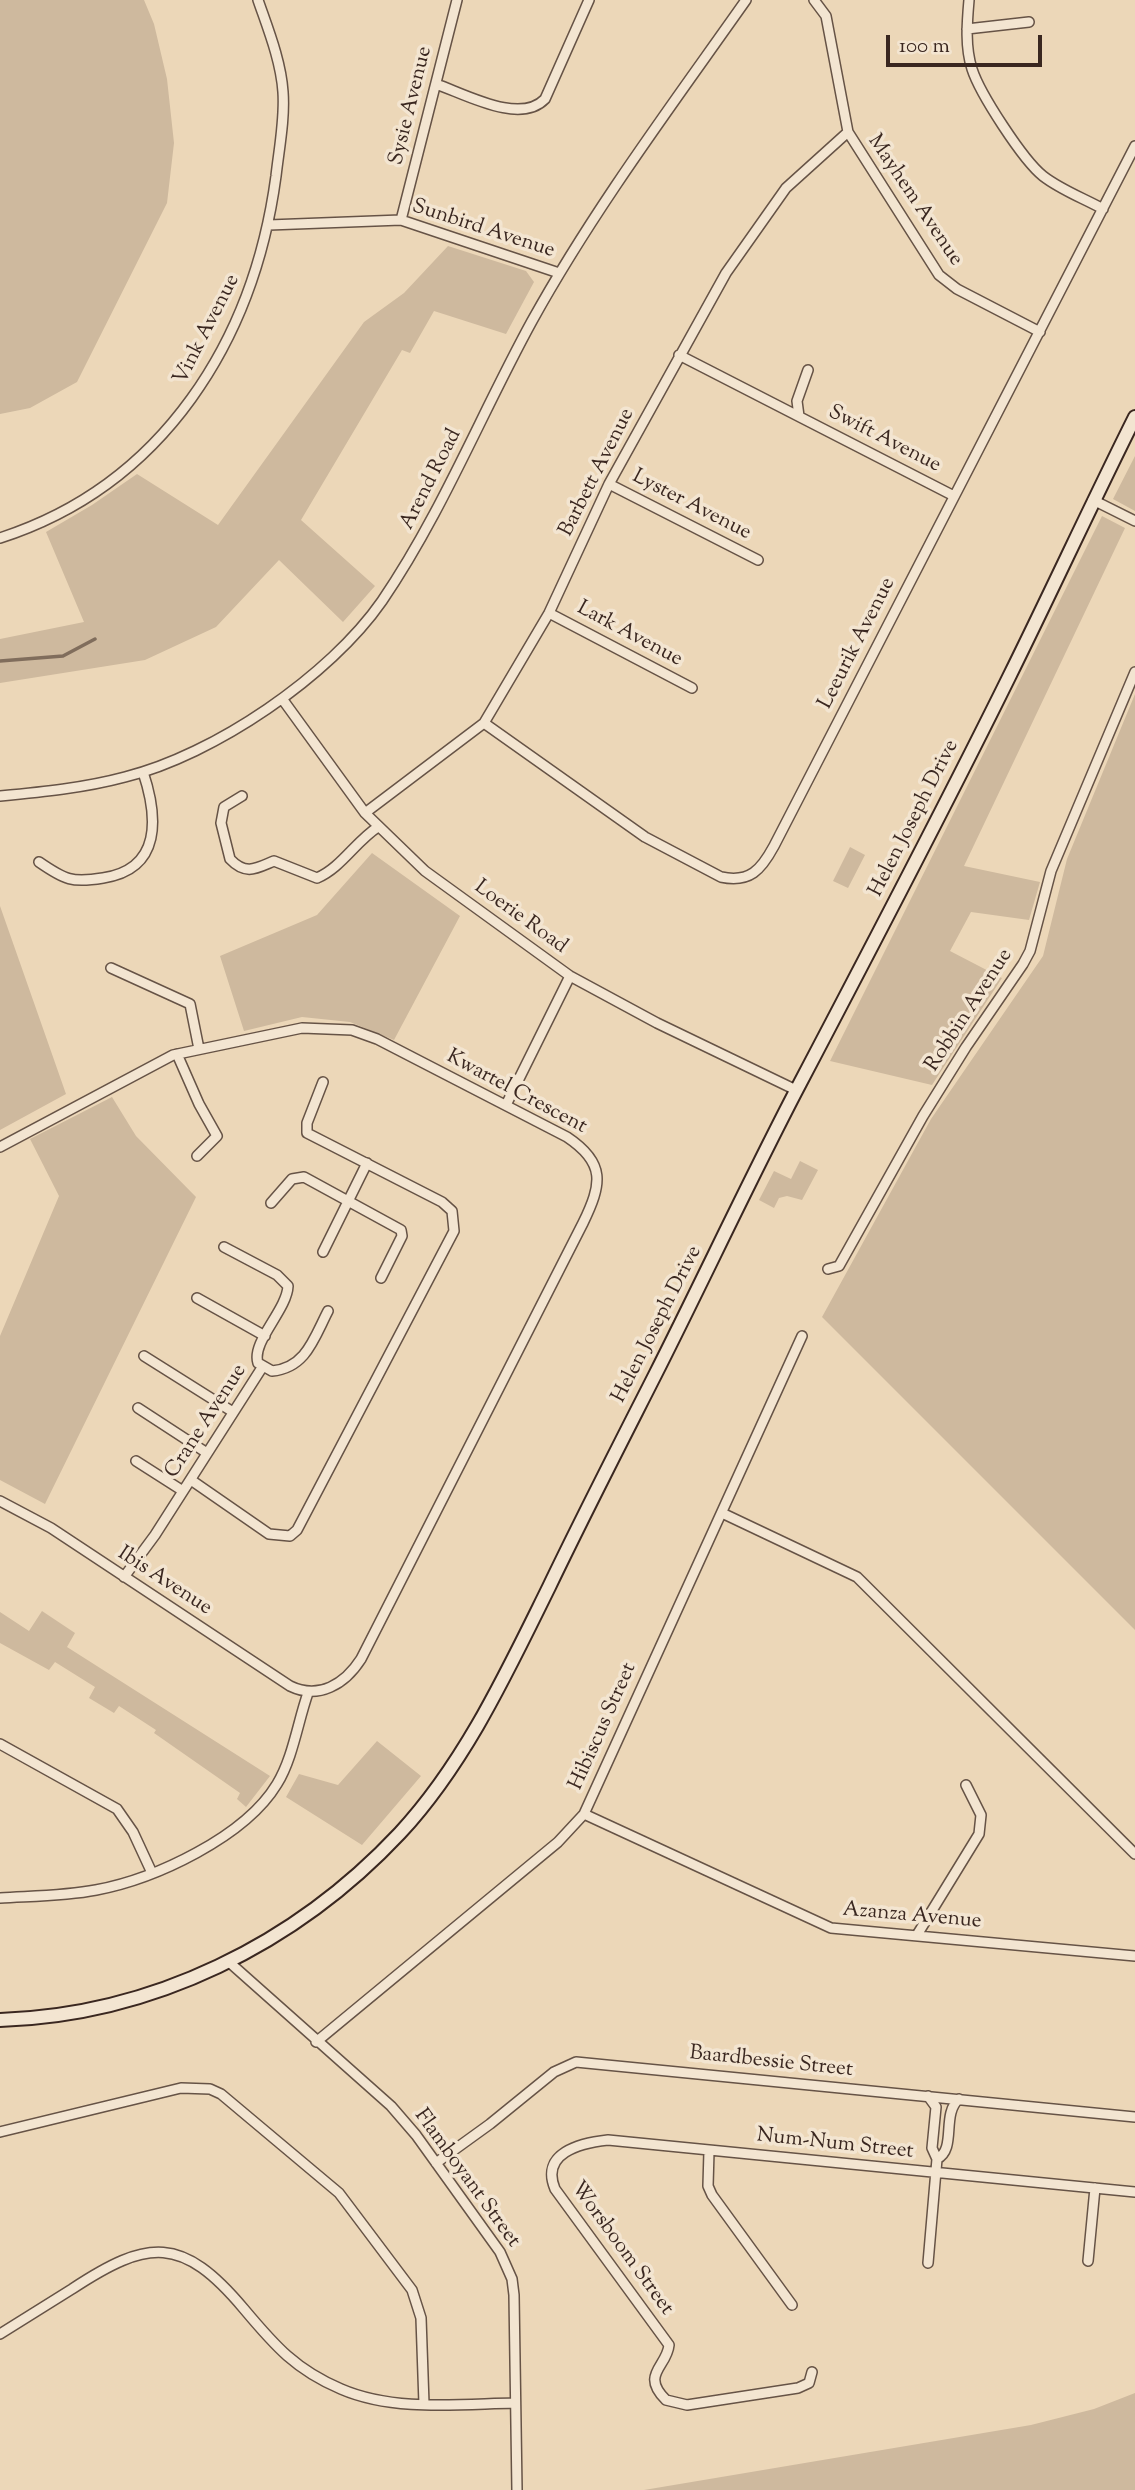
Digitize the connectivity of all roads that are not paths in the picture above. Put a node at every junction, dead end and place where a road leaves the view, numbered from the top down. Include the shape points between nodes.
1 (258, 0) edge
2 (457, 0) edge
3 (589, 0) edge
4 (746, 0) edge
5 (814, 0) edge
6 (969, 0) edge
7 (1029, 22) dead end
8 (967, 29) junction
9 (436, 84) junction
10 (848, 132) junction
11 (1135, 146) edge
12 (1103, 209) junction
13 (401, 220) junction
14 (269, 225) junction
15 (559, 274) junction
16 (1040, 332) junction
17 (679, 355) junction
18 (808, 370) dead end
19 (799, 416) junction
20 (1135, 417) edge
21 (609, 484) junction
22 (954, 496) junction
23 (1093, 500) junction
24 (1135, 521) edge
25 (0, 538) edge
26 (758, 560) dead end
27 (549, 613) junction
28 (1135, 672) edge
29 (692, 688) dead end
30 (283, 699) junction
31 (484, 723) junction
32 (143, 772) junction
33 (0, 796) edge
34 (242, 796) dead end
35 (365, 813) junction
36 (378, 827) junction
37 (38, 862) dead end
38 (111, 968) dead end
39 (570, 976) junction
40 (199, 1049) junction
41 (177, 1054) junction
42 (323, 1082) dead end
43 (796, 1090) junction
44 (506, 1105) junction
45 (0, 1147) edge
46 (197, 1156) dead end
47 (367, 1163) junction
48 (348, 1201) junction
49 (271, 1203) dead end
50 (225, 1247) dead end
51 (323, 1252) dead end
52 (828, 1269) dead end
53 (381, 1278) dead end
54 (197, 1298) dead end
55 (328, 1311) dead end
56 (265, 1336) junction
57 (803, 1336) dead end
58 (144, 1356) dead end
59 (263, 1366) junction
60 (138, 1408) dead end
61 (233, 1412) junction
62 (207, 1453) junction
63 (136, 1461) dead end
64 (191, 1480) junction
65 (183, 1491) junction
66 (0, 1501) edge
67 (722, 1513) junction
68 (124, 1577) junction
69 (308, 1693) junction
70 (0, 1744) edge
71 (965, 1785) dead end
72 (584, 1814) junction
73 (1135, 1854) edge
74 (152, 1873) junction
75 (0, 1898) edge
76 (917, 1935) junction
77 (1135, 1956) edge
78 (229, 1962) junction
79 (0, 2020) edge
80 (316, 2042) junction
81 (928, 2096) junction
82 (959, 2099) junction
83 (1135, 2117) edge
84 (0, 2132) edge
85 (709, 2151) junction
86 (937, 2159) junction
87 (436, 2163) junction
88 (936, 2173) junction
89 (551, 2179) joint
90 (1095, 2188) junction
91 (1135, 2192) edge
92 (1088, 2261) dead end
93 (928, 2263) dead end
94 (792, 2305) dead end
95 (0, 2334) edge
96 (812, 2372) dead end
97 (516, 2403) junction
98 (424, 2404) junction
99 (517, 2490) edge

1 - 14 street, Vink Avenue via 283,92
2 - 9 street, Sysie Avenue
3 - 9 street via 545,99 532,109 513,109
4 - 15 street, Arend Road
5 - 10 street, Mayhem Avenue via 826,16
6 - 8 street
7 - 8 street
8 - 12 street via 972,71 1030,164 1054,184
9 - 13 street, Sysie Avenue
10 - 16 street, Mayhem Avenue via 939,275
10 - 17 street, Barbett Avenue via 786,188 757,226
11 - 12 street, Leeurik Avenue
12 - 16 street, Leeurik Avenue
13 - 14 street, Sunbird Avenue
13 - 15 street, Sunbird Avenue
14 - 25 street, Vink Avenue via 246,301 182,413 102,489
15 - 30 street, Arend Road via 443,500 381,603
16 - 22 street, Leeurik Avenue
17 - 19 street, Swift Avenue
17 - 21 street, Barbett Avenue
18 - 19 street, Swift Avenue via 797,401
19 - 22 street, Swift Avenue
20 - 23 street, Helen Joseph Drive
21 - 26 street, Lyster Avenue
21 - 27 street, Barbett Avenue
22 - 31 street, Leeurik Avenue via 756,873 734,880 721,877 645,837
23 - 24 street
23 - 43 street, Helen Joseph Drive via 855,983
27 - 29 street, Lark Avenue
27 - 31 street, Barbett Avenue
28 - 52 street, Robbin Avenue via 1051,871 1030,951 923,1116 839,1266
30 - 32 street, Arend Road via 203,747
30 - 35 street, Loerie Road
31 - 35 street, Barbett Avenue
32 - 33 street, Arend Road via 67,789
32 - 37 street via 154,817 142,860 133,870 71,881
34 - 36 street via 224,807 221,823 230,859 247,870 281,862 317,878
35 - 36 street, Loerie Road
36 - 39 street, Loerie Road via 425,871
38 - 40 street via 190,1004
39 - 43 street, Loerie Road
39 - 44 street
40 - 41 street, Kwartel Crescent
40 - 44 street, Kwartel Crescent via 302,1028 352,1030
41 - 45 street, Kwartel Crescent
41 - 46 street via 217,1136
42 - 47 street via 307,1133
43 - 78 street, Helen Joseph Drive via 505,1676 460,1752 405,1828 348,1884
44 - 69 street, Kwartel Crescent via 587,1152 597,1173 595,1197 361,1659 343,1680
47 - 48 street
47 - 64 street via 442,1202 452,1211 454,1230 305,1521 290,1536 269,1534
48 - 49 street via 297,1176
48 - 51 street
48 - 53 street via 402,1233
50 - 56 street via 277,1275 288,1286
54 - 56 street
55 - 59 street, Crane Avenue via 296,1365 272,1371
56 - 59 street via 257,1352
57 - 67 street, Hibiscus Street
58 - 61 street
59 - 61 street, Crane Avenue
60 - 62 street
61 - 62 street, Crane Avenue
62 - 64 street, Crane Avenue
63 - 65 street
64 - 65 street, Crane Avenue
65 - 68 street, Crane Avenue
66 - 68 street, Ibis Avenue via 51,1528
67 - 72 street, Hibiscus Street
67 - 73 street via 857,1577
68 - 69 street, Ibis Avenue via 290,1686
69 - 74 street via 277,1784 214,1841
70 - 74 street via 117,1809
71 - 76 street via 981,1815 979,1834
72 - 76 street, Azanza Avenue via 821,1924
72 - 80 street, Hibiscus Street via 558,1842
74 - 75 street via 96,1890
76 - 77 street, Azanza Avenue
78 - 79 street, Helen Joseph Drive via 149,1995 107,2006
78 - 80 street, Flamboyant Street
80 - 87 street, Flamboyant Street via 391,2106
81 - 82 street, Baardbessie Street
81 - 86 street via 936,2107 932,2148
81 - 87 street, Baardbessie Street via 576,2062 554,2072
82 - 83 street, Baardbessie Street
82 - 86 street via 950,2113 945,2150
84 - 98 street via 181,2088 221,2094 339,2193 412,2290 421,2318
85 - 88 street, Num-Num Street
85 - 89 street, Num-Num Street via 608,2140 586,2143 554,2163
85 - 94 street via 712,2195
86 - 88 street
87 - 97 street, Flamboyant Street via 500,2252 512,2279
88 - 90 street, Num-Num Street
88 - 93 street
89 - 96 street, Worsboom Street via 666,2340 669,2350 658,2365 655,2383 666,2400 679,2405 804,2387
90 - 91 street, Num-Num Street
90 - 92 street
95 - 98 street via 115,2262 143,2252 165,2252 200,2267 230,2293 274,2346 319,2378 360,2395
97 - 98 street
97 - 99 street, Flamboyant Street

